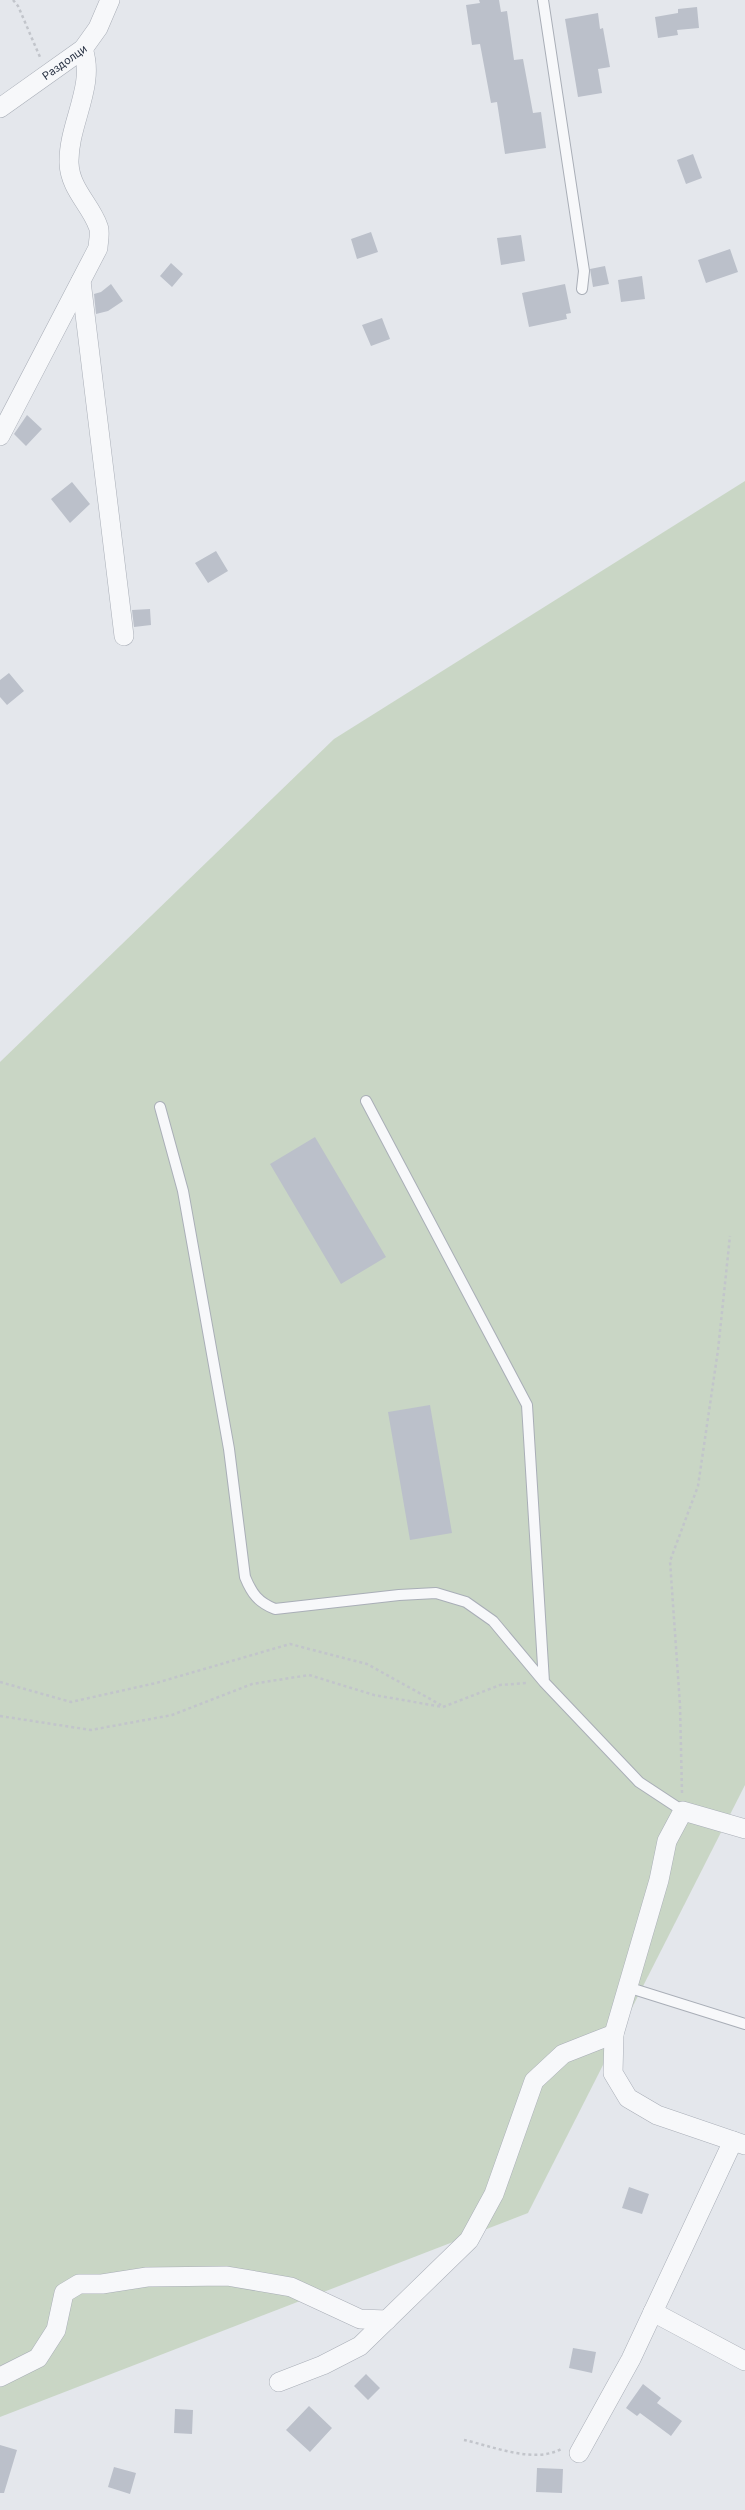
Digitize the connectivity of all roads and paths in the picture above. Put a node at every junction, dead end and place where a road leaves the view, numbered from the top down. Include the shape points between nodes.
1 (13, 0) edge
2 (110, 0) edge
3 (121, 0) edge
4 (543, 0) edge
5 (98, 28) junction
6 (83, 48) junction
7 (48, 74) junction
8 (0, 108) edge
9 (80, 281) junction
10 (582, 289) dead end
11 (0, 436) edge
12 (124, 636) dead end
13 (366, 1101) dead end
14 (160, 1106) dead end
15 (730, 1236) dead end
16 (0, 1682) edge
17 (544, 1682) junction
18 (443, 1707) junction
19 (0, 1716) edge
20 (683, 1811) junction
21 (745, 1829) edge
22 (627, 1987) junction
23 (745, 2024) edge
24 (614, 2034) junction
25 (739, 2143) edge
26 (653, 2312) junction
27 (387, 2320) junction
28 (745, 2361) edge
29 (0, 2377) edge
30 (279, 2382) dead end
31 (464, 2440) dead end
32 (572, 2450) joint

1 - 7 path
2 - 5 street, Раздолци
3 - 5 street
4 - 10 lane via 584,271
5 - 6 street, Раздолци
6 - 7 street, Раздолци
6 - 9 street via 88,62 87,76 72,132 69,164 76,190 99,228 98,248
7 - 8 street, Раздолци
9 - 11 street
9 - 12 street
13 - 17 lane via 527,1405
14 - 17 lane via 183,1192 229,1449 245,1577 251,1592 261,1603 275,1609 399,1594 436,1593 466,1602 493,1621
15 - 20 path via 718,1350 698,1486 670,1561 680,1704
16 - 18 path via 71,1702 156,1683 290,1644 367,1664
17 - 18 path via 500,1685
17 - 20 lane via 639,1782
18 - 19 path via 374,1695 309,1675 252,1684 172,1715 91,1730
20 - 21 street
20 - 22 street via 667,1841 659,1880
22 - 23 lane
22 - 24 street
24 - 25 street via 613,2073 628,2098 657,2116
24 - 27 street via 563,2054 534,2081 494,2194 468,2240
25 - 26 street
26 - 28 street
26 - 32 street via 632,2359
27 - 29 street via 360,2319 291,2286 227,2276 147,2278 102,2284 79,2284 64,2293 56,2330 38,2358
27 - 30 street via 360,2346 323,2366
31 - 32 path via 529,2455

